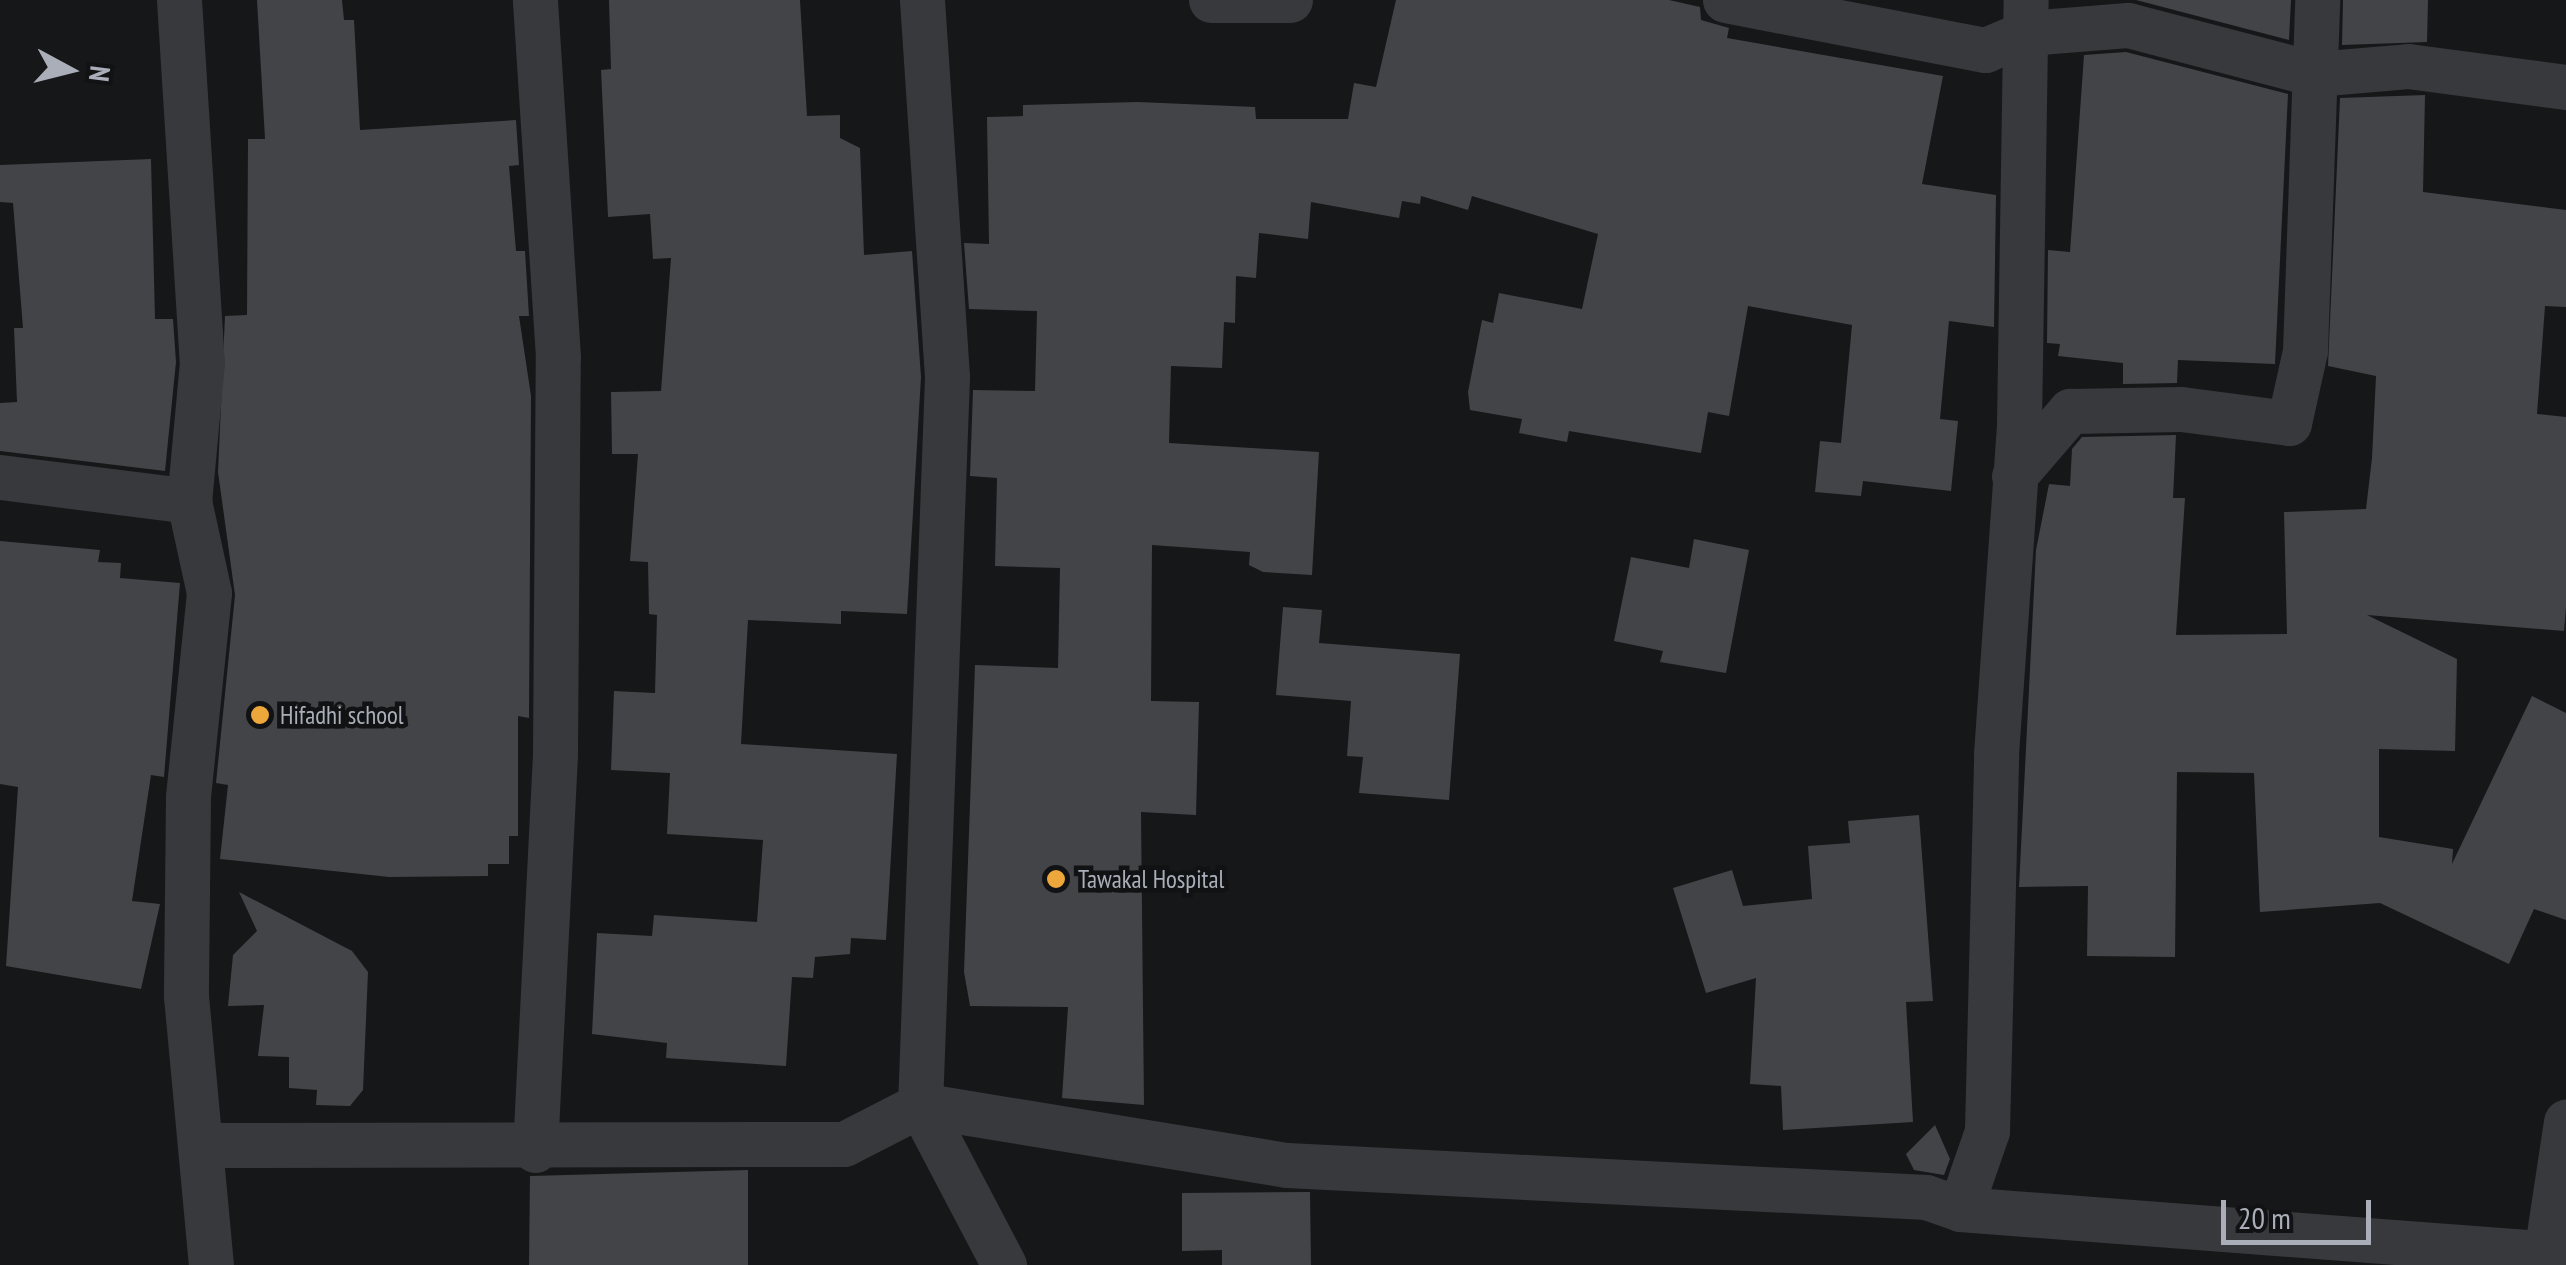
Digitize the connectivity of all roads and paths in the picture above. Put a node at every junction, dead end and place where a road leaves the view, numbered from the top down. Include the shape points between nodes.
1 (179, 0) edge
2 (536, 0) edge
3 (922, 0) edge
4 (1211, 0) edge
5 (1290, 0) edge
6 (1725, 0) edge
7 (2317, 0) edge
8 (2026, 16) edge
9 (2314, 74) junction
10 (2566, 86) edge
11 (0, 476) edge
12 (2014, 476) junction
13 (189, 501) junction
14 (920, 1105) junction
15 (2566, 1122) edge
16 (201, 1145) junction
17 (536, 1150) junction
18 (1960, 1209) junction
19 (2556, 1254) edge
20 (211, 1265) edge
21 (1004, 1265) edge

1 - 13 street via 202,362
2 - 17 street via 558,377 555,754
3 - 14 street via 947,378
4 - 5 street
6 - 8 street via 1985,50
7 - 9 street
8 - 9 street via 2128,25
8 - 12 street
9 - 10 street via 2408,66
9 - 12 street via 2305,351 2289,423 2181,409 2070,411
11 - 13 street
12 - 18 street via 1988,1131
13 - 16 street via 210,593 188,797 189,1101
14 - 17 street via 844,1144
14 - 18 street via 1288,1165 1926,1198
14 - 21 street
15 - 19 street
16 - 17 street
16 - 20 street
18 - 19 street

